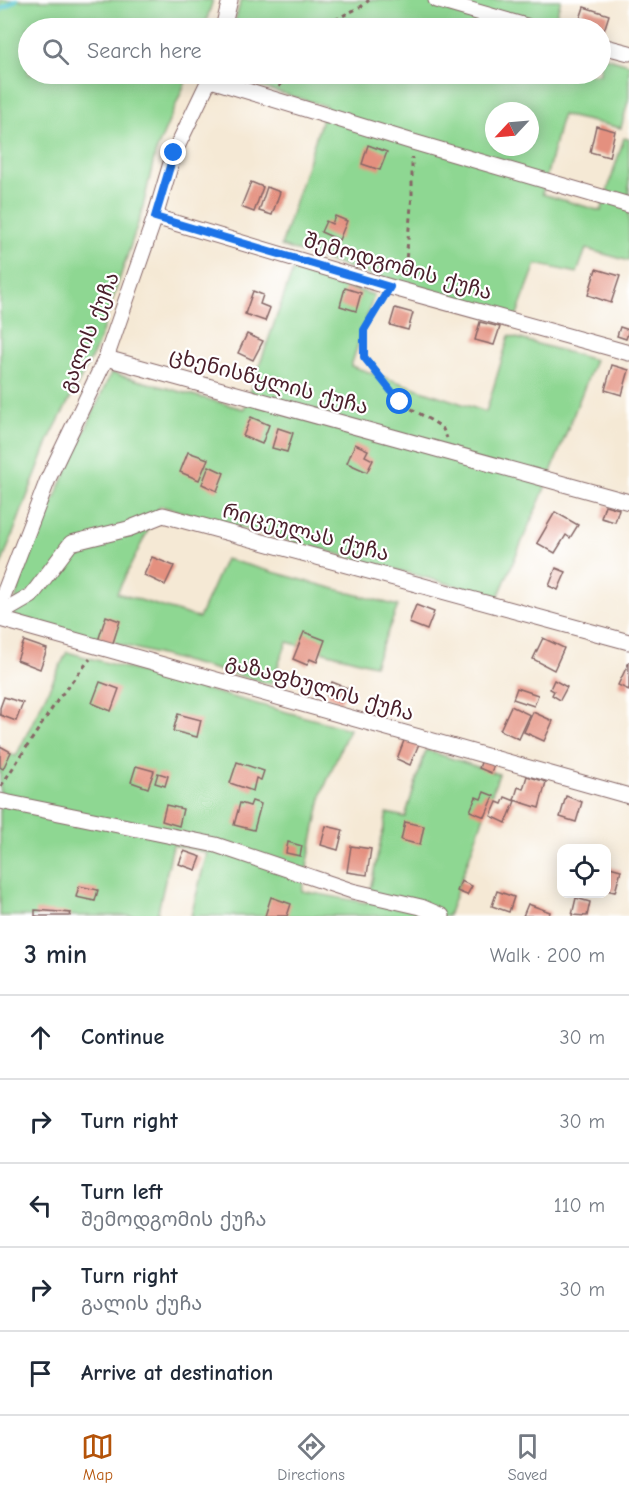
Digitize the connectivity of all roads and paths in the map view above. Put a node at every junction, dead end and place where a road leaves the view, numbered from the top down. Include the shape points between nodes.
1 (230, 0) edge
2 (369, 0) edge
3 (436, 0) edge
4 (226, 18) edge
5 (339, 18) edge
6 (498, 18) edge
7 (611, 48) edge
8 (629, 53) edge
9 (208, 84) edge
10 (234, 84) edge
11 (413, 142) junction
12 (629, 205) edge
13 (155, 217) junction
14 (390, 287) junction
15 (629, 353) edge
16 (106, 358) junction
17 (453, 453) junction
18 (629, 502) edge
19 (0, 604) edge
20 (0, 615) edge
21 (0, 619) edge
22 (629, 642) edge
23 (105, 648) junction
24 (0, 788) edge
25 (629, 796) edge
26 (0, 801) edge
27 (442, 916) edge

1 - 4 street
2 - 5 path
3 - 6 street
7 - 8 street
9 - 13 street, გალის ქუჩა via 174,153
10 - 11 street
11 - 12 street
11 - 14 path via 405,273
13 - 14 street, შემოდგომის ქუჩა
13 - 16 street, გალის ქუჩა
14 - 15 street, შემოდგომის ქუჩა
14 - 17 path via 364,330 364,357 400,402 442,427
16 - 17 street, ცხენისწყლის ქუჩა
16 - 19 street, გალის ქუჩა via 48,480
17 - 18 street, ცხენისწყლის ქუჩა
20 - 22 street, რიცეულას ქუჩა via 31,596 71,543 128,529 163,515
21 - 23 street, გაზაფხულის ქუჩა
23 - 24 path via 87,661 59,698
23 - 25 street, გაზაფხულის ქუჩა
26 - 27 street via 216,845 352,891 422,907

